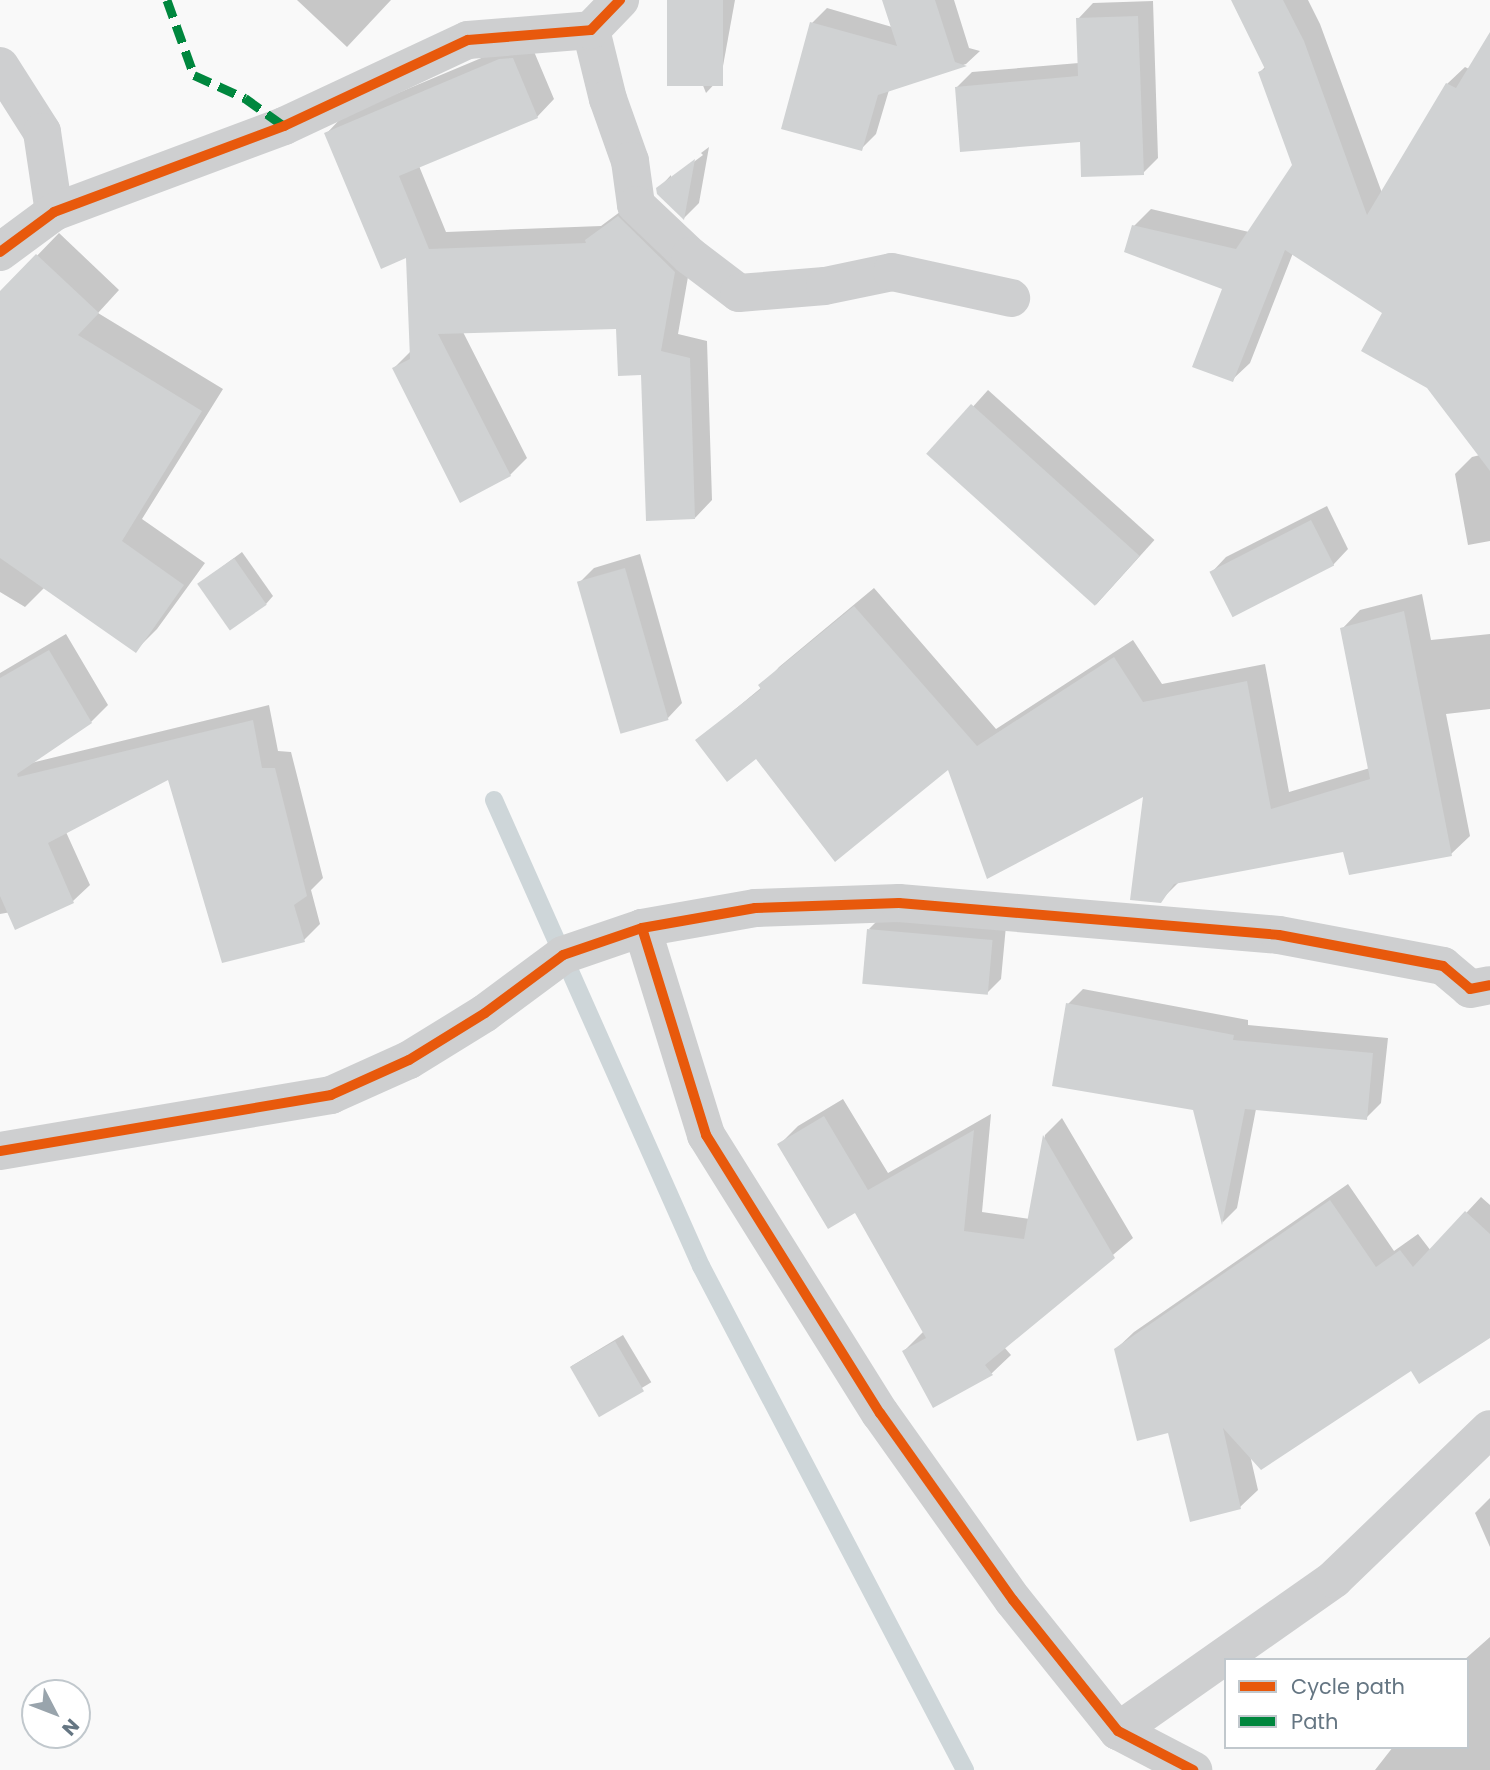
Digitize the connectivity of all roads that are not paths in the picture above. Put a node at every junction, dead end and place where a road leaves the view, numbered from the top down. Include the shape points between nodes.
1 (620, 0) edge
2 (591, 30) junction
3 (0, 66) edge
4 (54, 212) junction
5 (0, 252) edge
6 (1011, 298) dead end
7 (642, 929) junction
8 (1490, 985) edge
9 (0, 1151) edge
10 (1490, 1429) edge
11 (1118, 1731) junction
12 (1193, 1770) edge

1 - 2 street
2 - 4 street via 468,40 284,126
2 - 6 street via 608,99 631,161 636,205 690,256 739,293 825,286 892,272
3 - 4 street via 42,132
4 - 5 street
7 - 8 street via 755,908 899,903 1279,935 1443,966 1470,989
7 - 9 street via 563,956 485,1013 409,1060 331,1095
7 - 11 street via 706,1135 880,1413 1013,1600
10 - 11 street via 1334,1579
11 - 12 street

